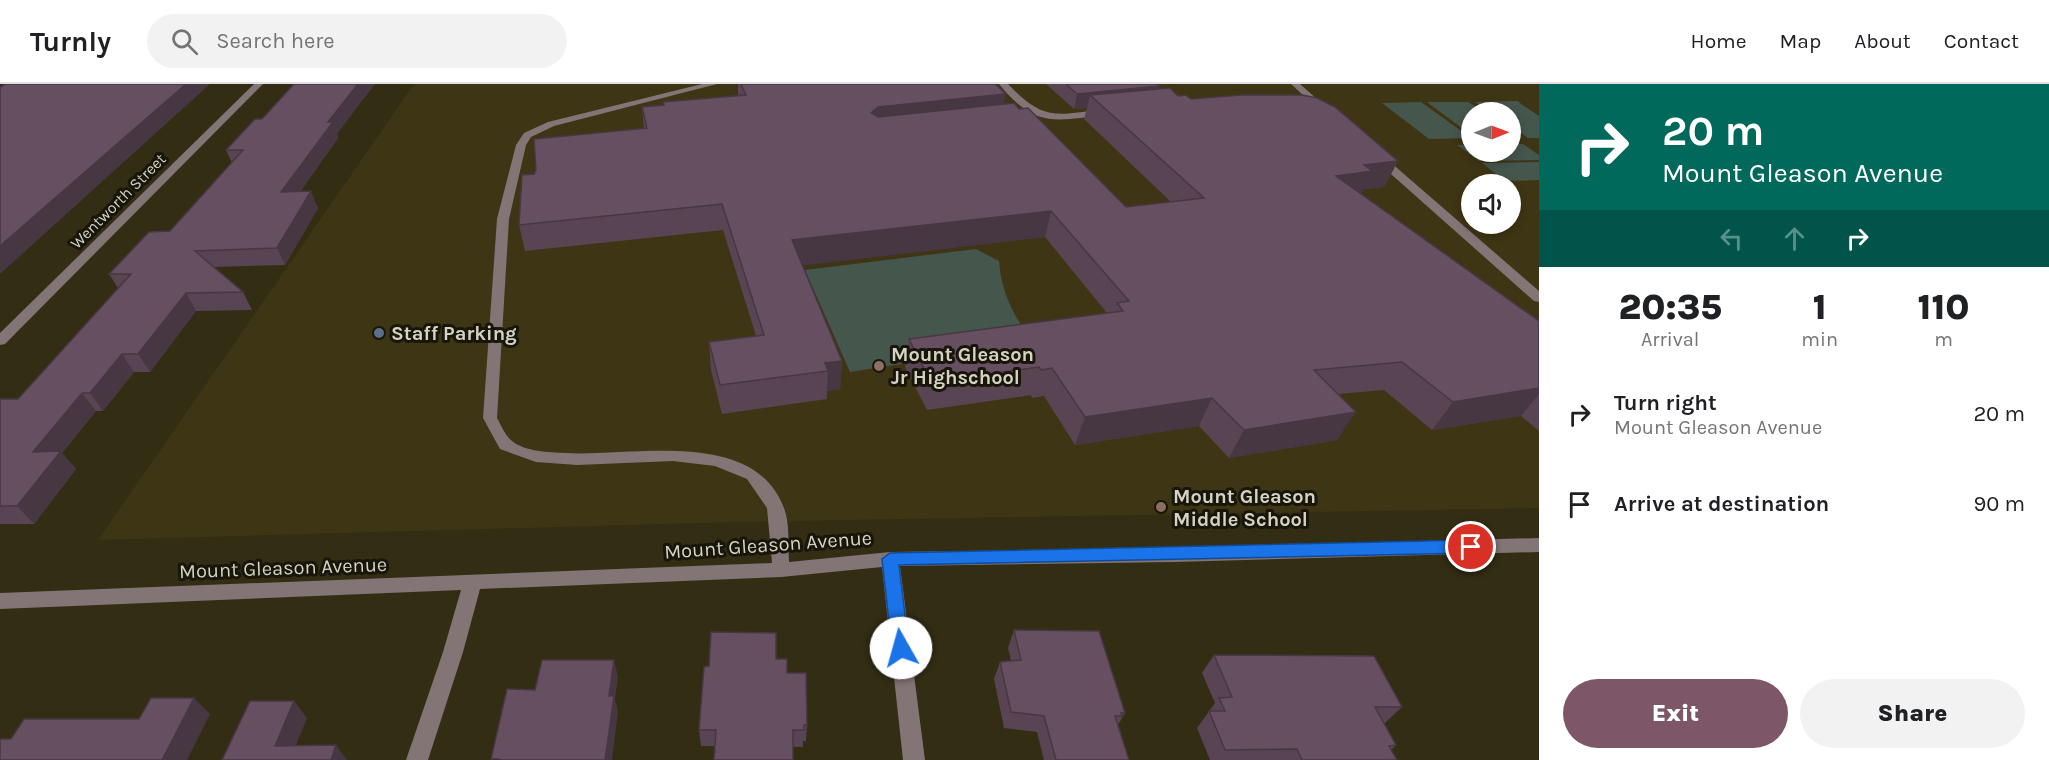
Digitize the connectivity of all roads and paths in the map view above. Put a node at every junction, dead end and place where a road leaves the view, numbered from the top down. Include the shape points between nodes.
1 (259, 84) edge
2 (713, 84) edge
3 (1004, 84) edge
4 (1295, 84) edge
5 (679, 87) edge
6 (1120, 110) edge
7 (1049, 117) junction
8 (1026, 119) edge
9 (1338, 122) edge
10 (1373, 152) edge
11 (1539, 298) edge
12 (0, 341) edge
13 (1539, 545) edge
14 (890, 559) junction
15 (781, 570) junction
16 (472, 584) junction
17 (0, 601) edge
18 (417, 760) edge
19 (914, 760) edge

1 - 12 street, Wentworth Street
2 - 5 street
3 - 7 street via 1029,110
4 - 9 street via 1314,106
5 - 15 street via 551,124 527,135 521,145 503,219 490,412 492,432 508,448 533,456 570,460 708,457 738,464 758,479 775,506
6 - 7 street
7 - 8 street
10 - 11 street
13 - 14 street, Mount Gleason Avenue
14 - 15 street, Mount Gleason Avenue
14 - 19 street
15 - 16 street, Mount Gleason Avenue
16 - 17 street, Mount Gleason Avenue
16 - 18 street

